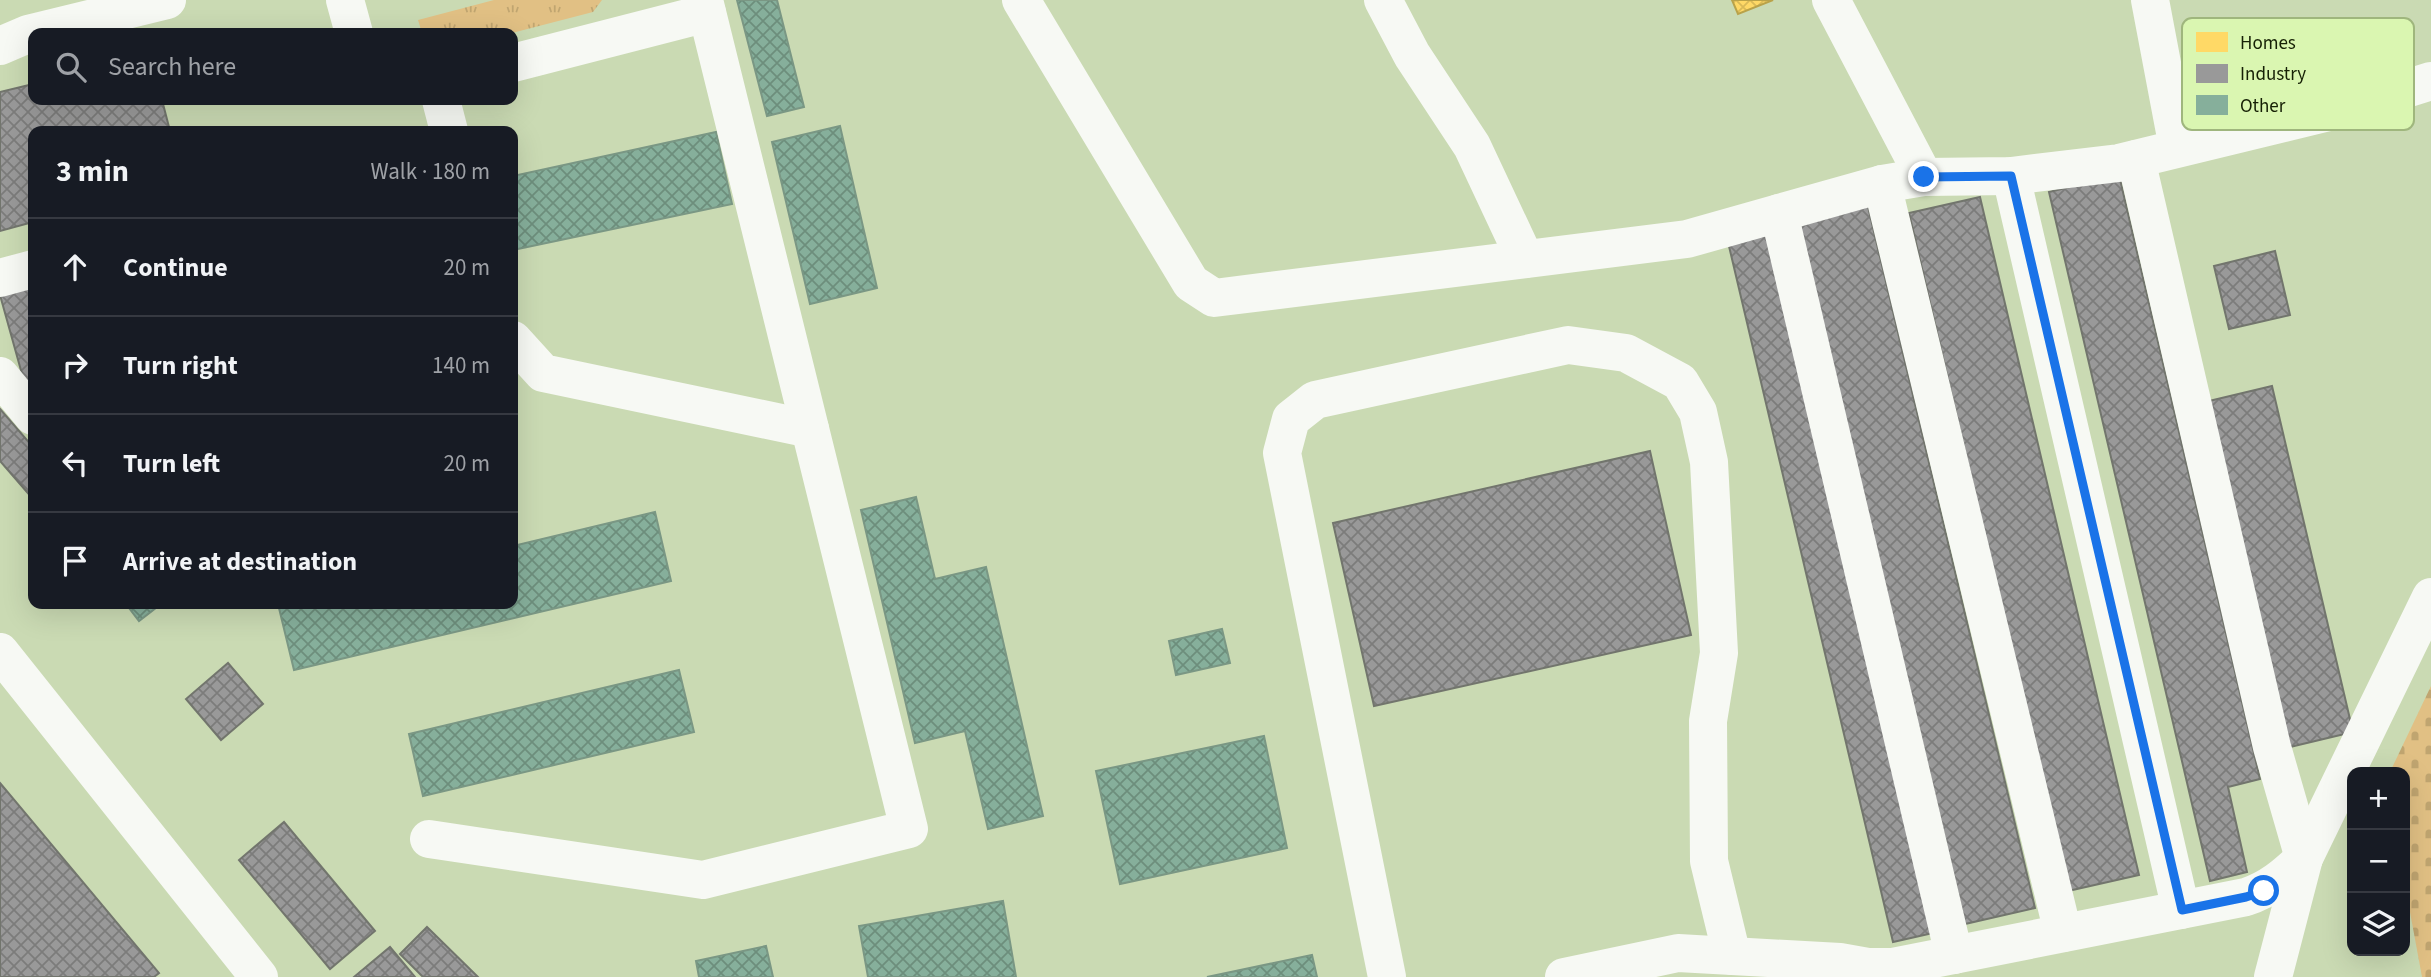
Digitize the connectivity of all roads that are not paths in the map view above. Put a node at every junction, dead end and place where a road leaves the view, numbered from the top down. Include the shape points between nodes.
1 (167, 0) edge
2 (345, 0) edge
3 (1021, 0) edge
4 (1383, 0) edge
5 (1831, 0) edge
6 (2150, 0) edge
7 (706, 6) edge
8 (53, 28) edge
9 (353, 28) edge
10 (28, 34) edge
11 (0, 46) edge
12 (518, 62) edge
13 (2431, 80) edge
14 (2414, 86) edge
15 (442, 105) edge
16 (448, 126) edge
17 (2255, 130) edge
18 (2178, 149) junction
19 (2136, 159) junction
20 (2011, 176) junction
21 (1924, 177) junction
22 (1882, 184) junction
23 (1779, 213) junction
24 (1525, 259) junction
25 (28, 270) edge
26 (0, 278) edge
27 (518, 346) edge
28 (0, 376) edge
29 (28, 410) edge
30 (810, 429) junction
31 (2431, 597) edge
32 (0, 652) edge
33 (429, 839) dead end
34 (2304, 858) junction
35 (2182, 910) junction
36 (2063, 933) junction
37 (1954, 955) junction
38 (1732, 956) junction
39 (259, 977) edge
40 (1387, 977) edge
41 (1564, 977) edge
42 (2273, 977) edge

1 - 8 street
2 - 9 street
3 - 24 street via 1191,282 1214,298
4 - 24 street via 1412,55 1472,146
5 - 21 street
6 - 18 street
7 - 12 street
7 - 30 street
10 - 11 street
13 - 14 street
15 - 16 street
17 - 18 street
18 - 19 street
19 - 20 street
19 - 34 street via 2273,747
20 - 21 street
20 - 35 street
21 - 22 street
22 - 23 street
22 - 36 street
23 - 24 street via 1687,239
23 - 37 street
25 - 26 street
27 - 30 street via 543,373
28 - 29 street
30 - 33 street via 909,829 703,880
31 - 34 street
32 - 39 street
34 - 35 street via 2264,891
34 - 42 street
35 - 36 street
36 - 37 street
37 - 38 street via 1893,967
38 - 40 street via 1709,861 1707,721 1718,653 1709,462 1698,412 1679,382 1626,353 1568,345 1314,400 1291,419 1282,453 1284,466
38 - 41 street via 1678,953

